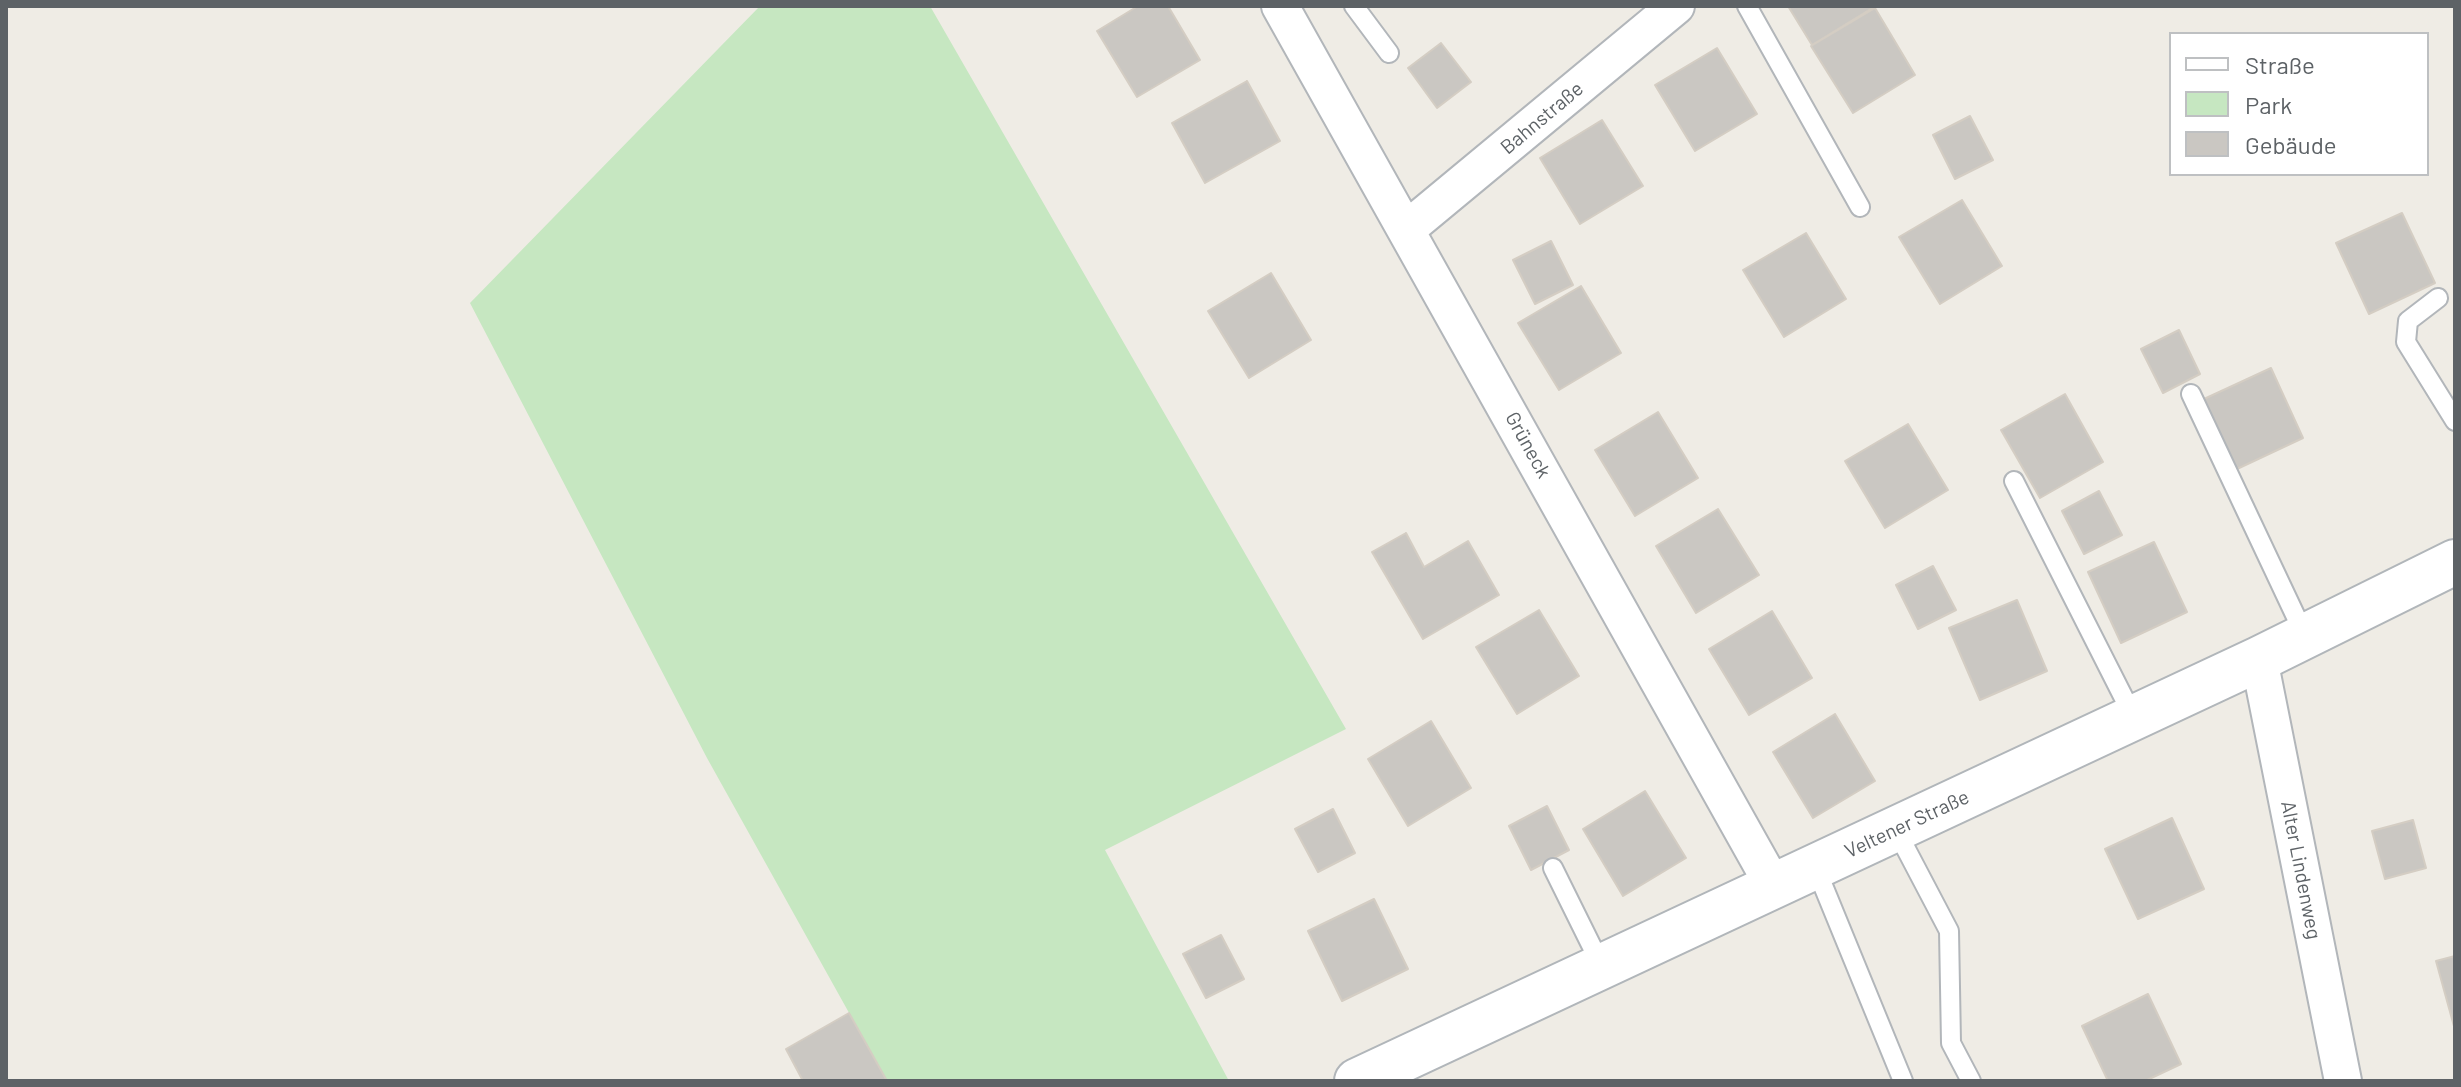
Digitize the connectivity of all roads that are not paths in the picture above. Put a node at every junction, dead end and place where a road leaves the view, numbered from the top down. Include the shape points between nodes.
1 (1280, 6) edge
2 (1354, 6) edge
3 (1676, 6) edge
4 (1747, 6) edge
5 (1389, 53) dead end
6 (1860, 207) dead end
7 (1407, 229) junction
8 (2438, 298) dead end
9 (2191, 394) dead end
10 (2455, 421) edge
11 (2014, 481) dead end
12 (2455, 562) edge
13 (2305, 636) junction
14 (2259, 659) junction
15 (2134, 718) junction
16 (1896, 830) junction
17 (1815, 866) junction
18 (1553, 868) dead end
19 (1773, 885) junction
20 (1601, 965) junction
21 (1357, 1081) edge
22 (1903, 1081) edge
23 (1971, 1081) edge
24 (2343, 1081) edge

1 - 7 street, Grüneck
2 - 5 lane
3 - 7 street, Bahnstraße
4 - 6 lane
7 - 19 street, Grüneck
8 - 10 lane via 2408,321 2406,342
9 - 13 lane
11 - 15 lane
12 - 13 main road, Veltener Straße
13 - 14 main road, Veltener Straße
14 - 15 main road, Veltener Straße
14 - 24 street, Alter Lindenweg
15 - 16 main road, Veltener Straße
16 - 17 main road, Veltener Straße
16 - 23 lane via 1949,931 1951,1043
17 - 19 main road, Veltener Straße
17 - 22 lane
18 - 20 lane
19 - 20 main road, Veltener Straße
20 - 21 main road, Veltener Straße

